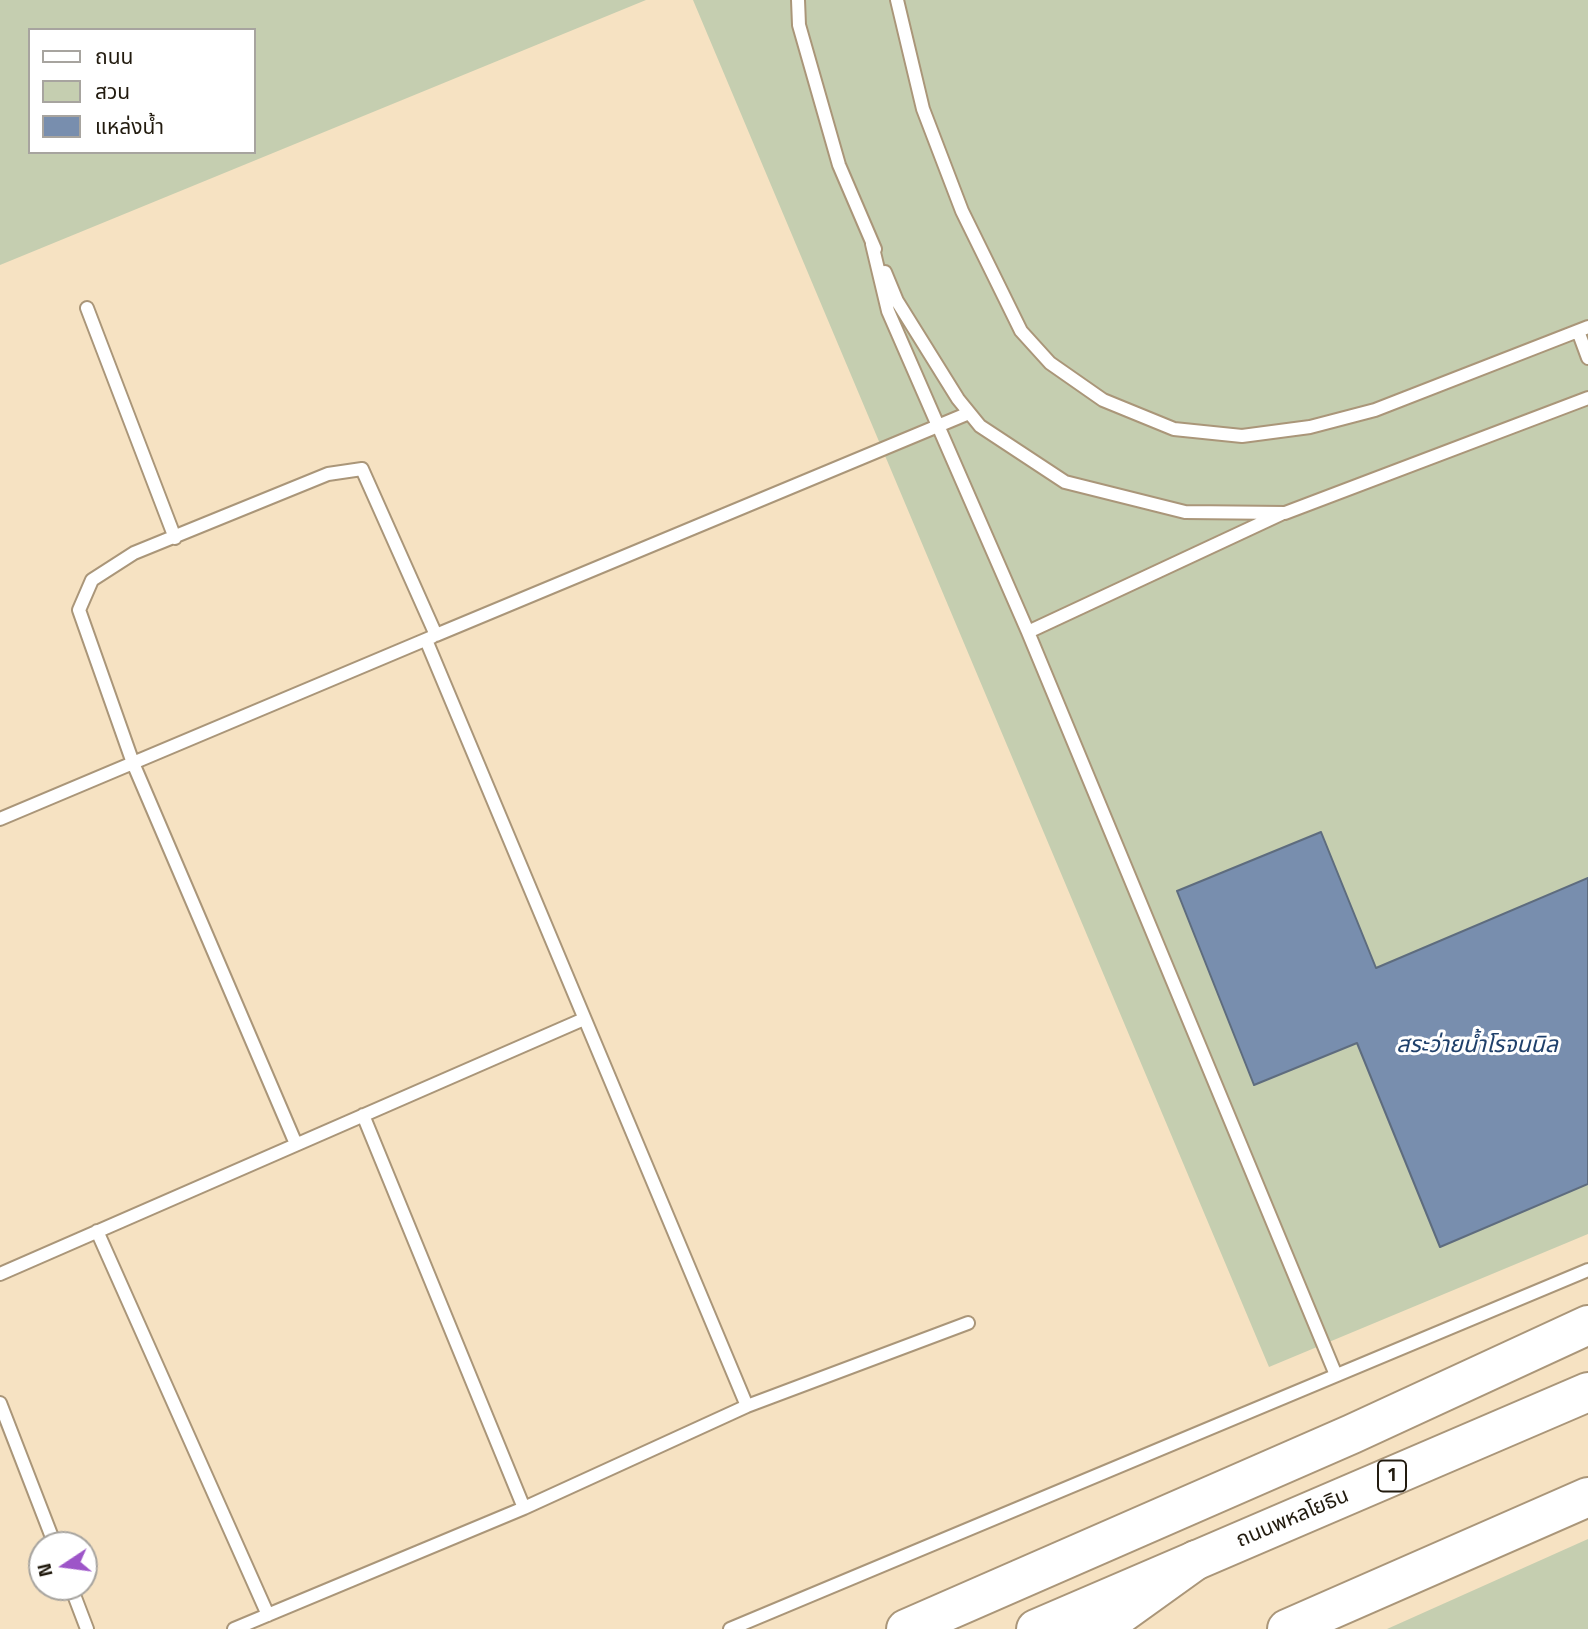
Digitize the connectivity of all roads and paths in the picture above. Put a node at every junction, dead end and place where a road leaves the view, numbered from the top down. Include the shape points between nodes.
1 (799, 0) edge
2 (897, 0) edge
3 (872, 244) junction
4 (87, 308) dead end
5 (1583, 329) edge
6 (1588, 358) edge
7 (1588, 398) edge
8 (969, 413) junction
9 (938, 426) junction
10 (1285, 513) junction
11 (175, 537) junction
12 (1028, 632) junction
13 (431, 637) junction
14 (133, 763) junction
15 (0, 819) edge
16 (584, 1019) junction
17 (363, 1115) junction
18 (296, 1144) junction
19 (97, 1231) junction
20 (1588, 1270) edge
21 (0, 1274) edge
22 (968, 1323) dead end
23 (1588, 1325) edge
24 (1336, 1375) junction
25 (1588, 1392) edge
26 (0, 1403) edge
27 (747, 1406) junction
28 (1588, 1497) edge
29 (524, 1508) junction
30 (50, 1531) edge
31 (1196, 1560) junction
32 (76, 1601) edge
33 (268, 1615) junction
34 (87, 1629) edge
35 (234, 1629) edge
36 (730, 1629) edge
37 (906, 1629) edge
38 (1036, 1629) edge
39 (1100, 1629) edge
40 (1287, 1629) edge

1 - 3 lane via 799,25 839,165
2 - 5 lane via 928,122 962,211 1021,331 1049,363 1103,400 1174,429 1242,436 1310,427 1375,410
3 - 8 lane via 897,301
3 - 9 lane via 888,311
4 - 11 lane
5 - 6 lane
7 - 10 lane
8 - 9 lane
8 - 10 lane via 980,426 1065,482 1185,512
9 - 12 lane
9 - 13 lane
10 - 12 lane
11 - 13 lane via 328,474 362,469
11 - 14 lane via 134,553 92,580 79,610
12 - 24 lane
13 - 14 lane
13 - 16 lane
14 - 15 lane
14 - 18 lane
16 - 17 lane
16 - 27 lane
17 - 18 lane
17 - 29 lane
18 - 19 lane
19 - 21 lane
19 - 33 lane
20 - 24 lane
22 - 27 lane
23 - 37 main road
24 - 36 lane
25 - 31 main road, ถนนพหลโยธิน / 1
26 - 30 lane
27 - 29 lane
28 - 40 main road
29 - 33 lane
31 - 38 main road, ถนนพหลโยธิน / 1
31 - 39 main road
32 - 34 lane
33 - 35 lane

